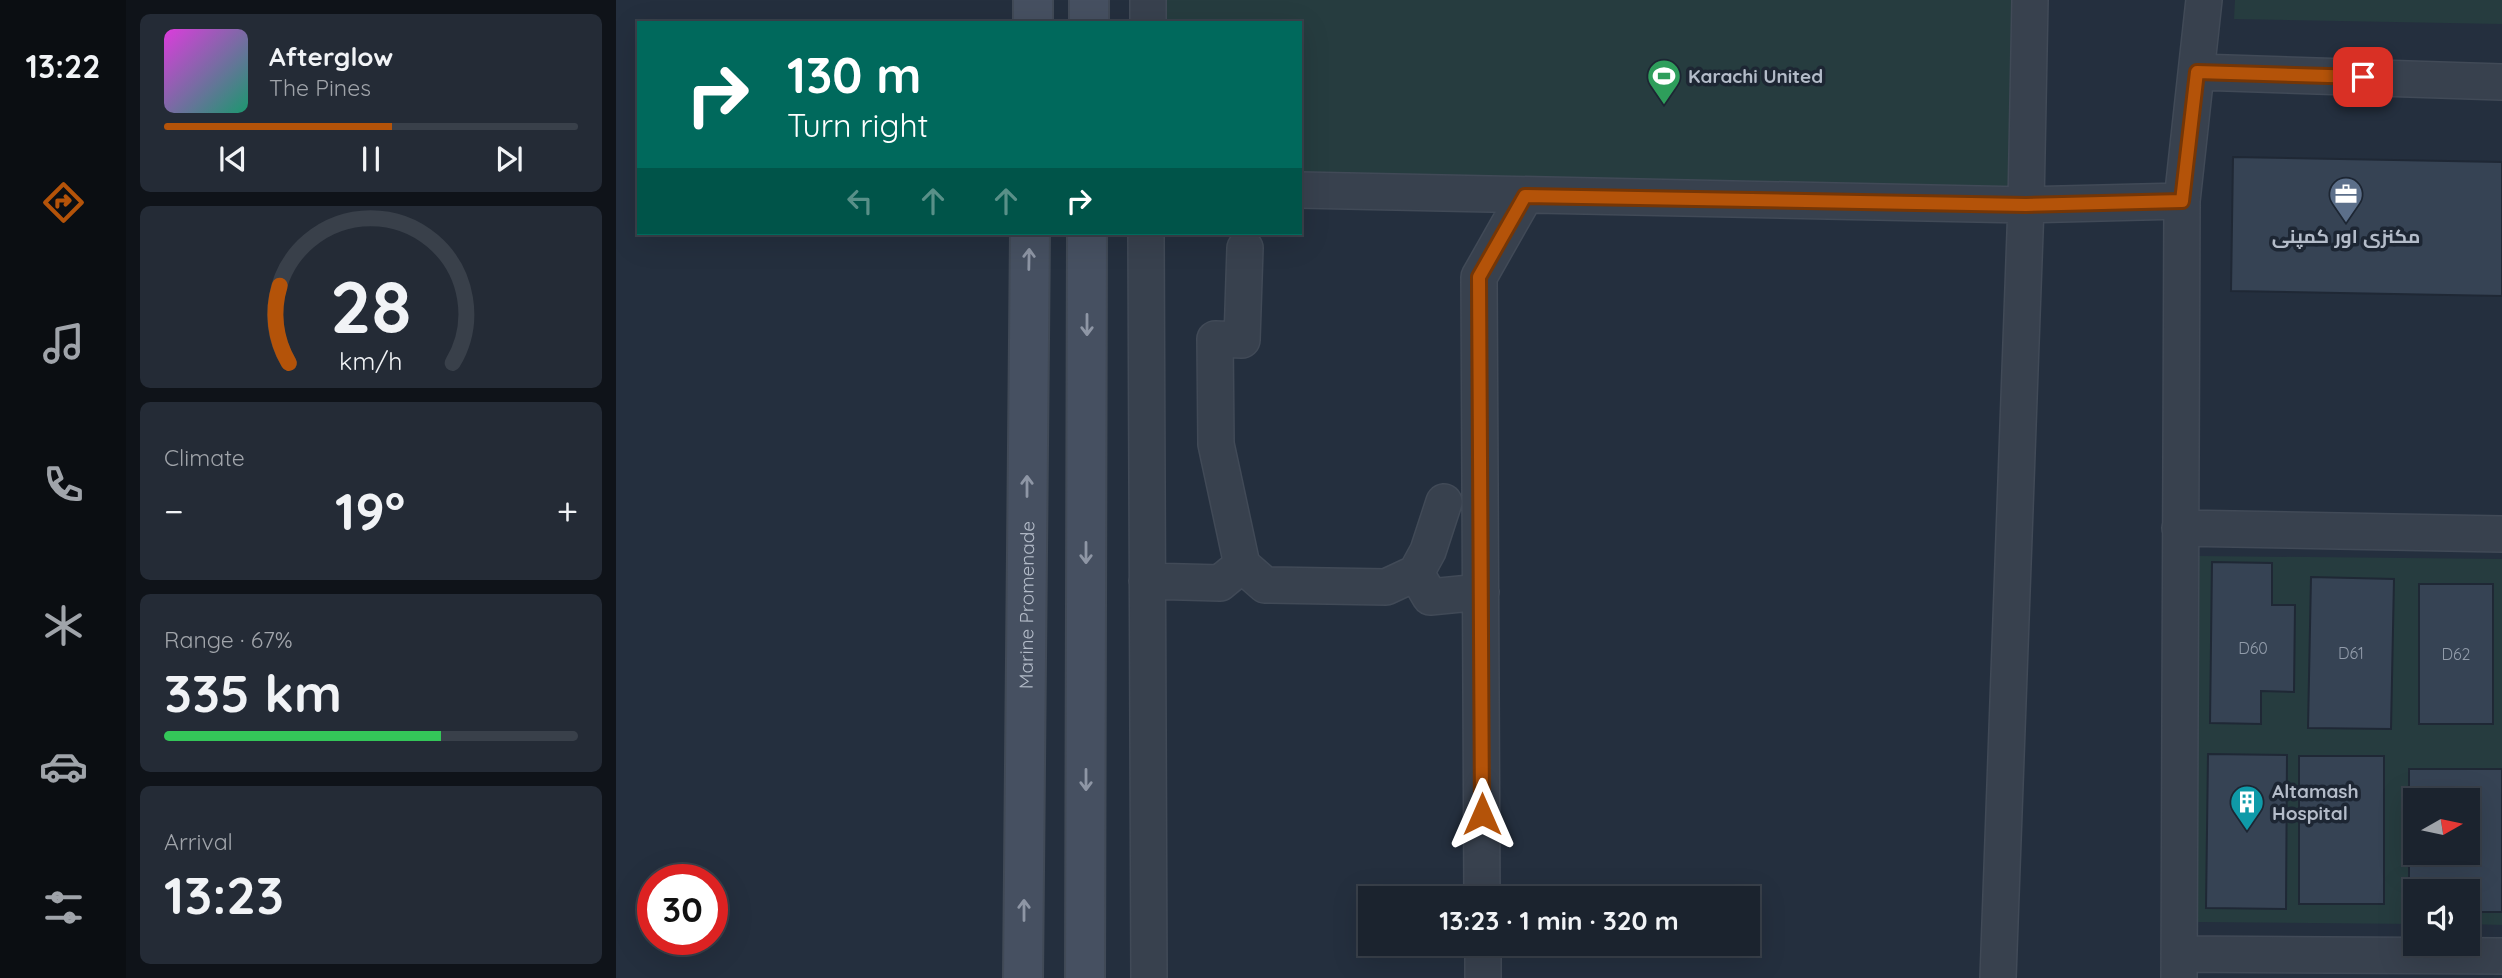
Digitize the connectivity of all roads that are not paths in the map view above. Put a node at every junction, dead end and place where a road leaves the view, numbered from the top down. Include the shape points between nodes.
1 (1033, 0) edge
2 (1089, 0) edge
3 (1148, 0) edge
4 (2030, 0) edge
5 (2204, 0) edge
6 (1033, 21) edge
7 (1089, 21) edge
8 (1147, 21) edge
9 (2197, 72) junction
10 (2502, 82) edge
11 (1302, 190) edge
12 (1525, 196) junction
13 (2182, 201) junction
14 (2026, 205) junction
15 (1030, 235) edge
16 (1087, 235) edge
17 (1146, 235) edge
18 (1245, 247) dead end
19 (1444, 502) dead end
20 (2180, 528) junction
21 (2502, 534) edge
22 (1242, 565) junction
23 (1416, 573) junction
24 (1147, 581) junction
25 (1480, 592) junction
26 (1482, 886) edge
27 (1483, 956) edge
28 (2502, 956) edge
29 (2179, 966) edge
30 (1023, 978) edge
31 (1085, 978) edge
32 (1149, 978) edge
33 (1483, 978) edge
34 (1998, 978) edge

1 - 6 main road
2 - 7 main road
3 - 8 street
4 - 14 street
5 - 9 street
9 - 10 street
9 - 13 street
11 - 12 street
12 - 14 street
12 - 25 street via 1479,277
13 - 14 street
13 - 20 street
14 - 34 street
30 -> 15 main road, Marine Promenade
16 -> 31 main road
17 - 24 street
18 - 22 street via 1242,340 1215,339 1216,444
19 - 23 street
20 - 21 street
20 - 29 street
22 - 23 street via 1265,585 1386,587
22 - 24 street via 1220,583
23 - 25 street via 1430,597
24 - 32 street
25 - 26 street
27 - 33 street
28 - 29 street

